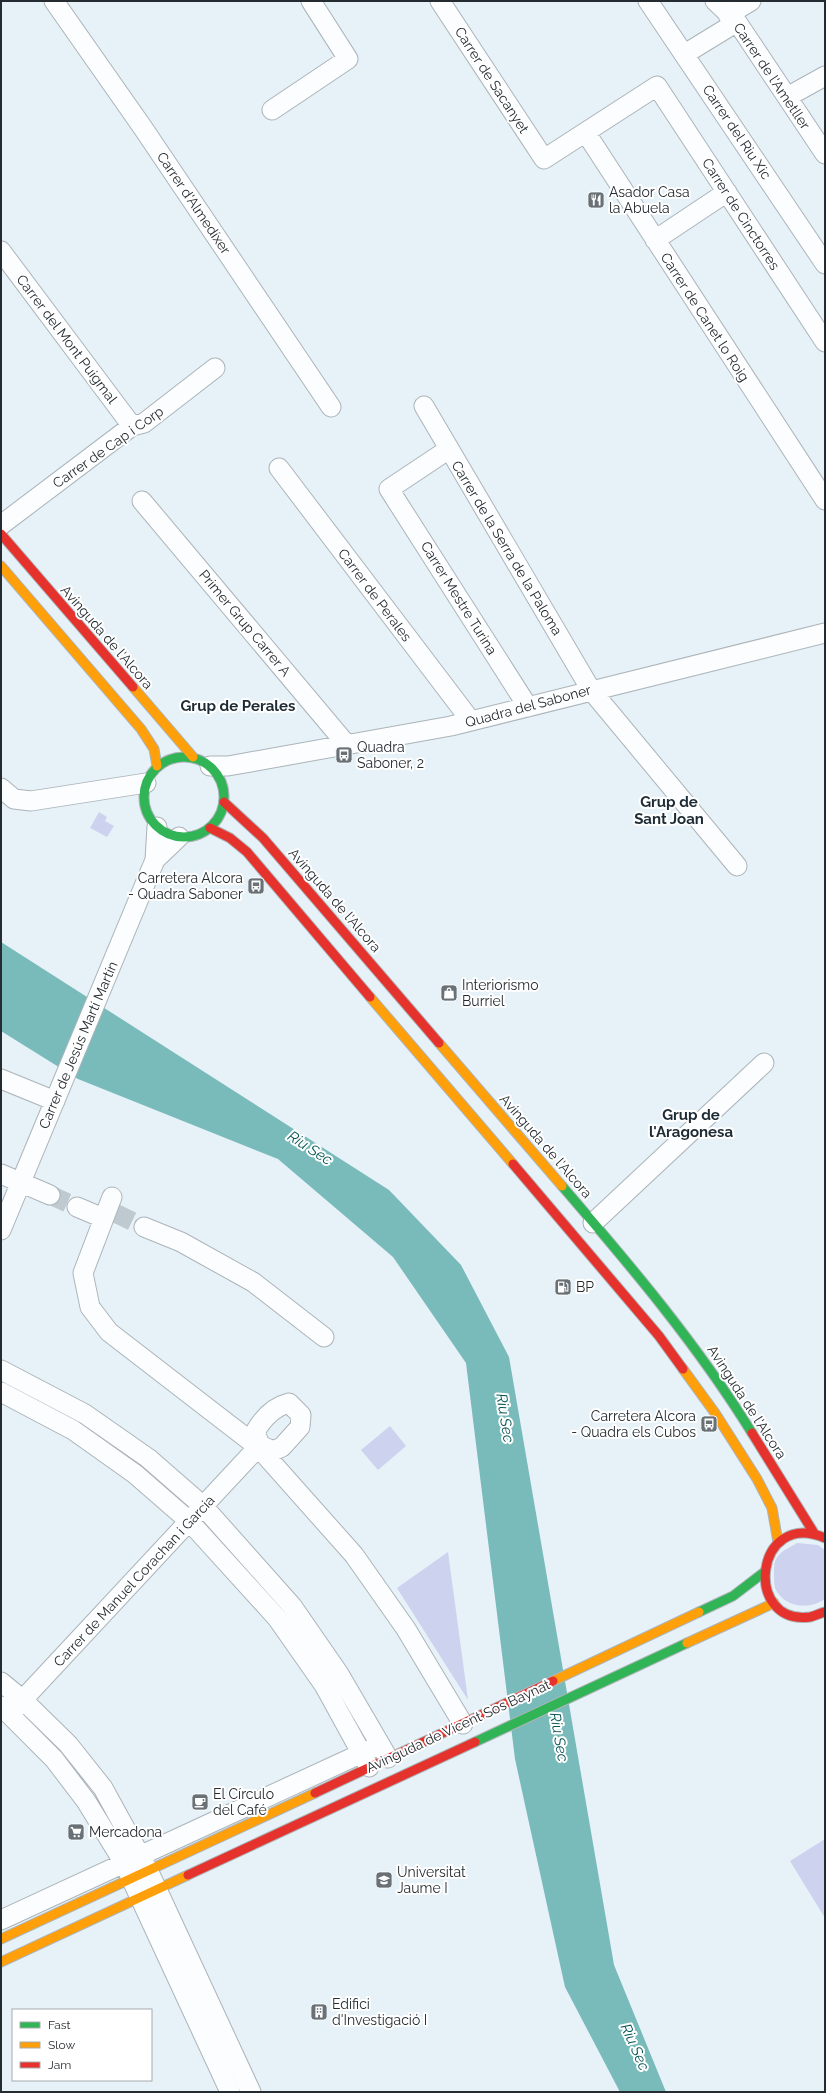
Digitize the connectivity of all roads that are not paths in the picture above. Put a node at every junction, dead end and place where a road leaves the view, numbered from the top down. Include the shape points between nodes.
1 (54, 1) edge
2 (311, 1) edge
3 (440, 1) edge
4 (648, 1) edge
5 (715, 1) edge
6 (751, 1) edge
7 (732, 18) junction
8 (688, 52) dead end
9 (825, 76) edge
10 (787, 97) junction
11 (272, 110) dead end
12 (586, 133) junction
13 (825, 154) edge
14 (727, 192) junction
15 (655, 240) junction
16 (1, 251) edge
17 (825, 264) edge
18 (825, 342) edge
19 (215, 368) dead end
20 (424, 406) dead end
21 (330, 407) dead end
22 (132, 426) junction
23 (449, 449) junction
24 (279, 468) dead end
25 (825, 500) edge
26 (142, 501) dead end
27 (1, 525) edge
28 (1, 534) edge
29 (1, 566) edge
30 (825, 633) edge
31 (591, 690) junction
32 (528, 706) junction
33 (471, 721) junction
34 (347, 745) junction
35 (192, 757) junction
36 (157, 766) junction
37 (220, 771) junction
38 (146, 783) junction
39 (1, 788) edge
40 (224, 802) junction
41 (157, 827) junction
42 (210, 828) junction
43 (179, 837) junction
44 (155, 860) junction
45 (737, 866) dead end
46 (764, 1063) dead end
47 (1, 1079) edge
48 (55, 1101) junction
49 (1, 1174) edge
50 (21, 1183) junction
51 (50, 1195) tunnel mouth
52 (77, 1207) tunnel mouth
53 (593, 1223) junction
54 (144, 1227) tunnel mouth
55 (1, 1230) edge
56 (324, 1337) dead end
57 (1, 1370) edge
58 (1, 1392) edge
59 (259, 1446) junction
60 (203, 1506) junction
61 (190, 1521) junction
62 (814, 1533) junction
63 (825, 1538) edge
64 (778, 1542) junction
65 (763, 1573) junction
66 (774, 1603) junction
67 (825, 1612) edge
68 (1, 1682) edge
69 (23, 1700) junction
70 (6, 1710) edge
71 (463, 1724) junction
72 (384, 1751) junction
73 (365, 1760) junction
74 (144, 1862) junction
75 (127, 1870) junction
76 (157, 1889) junction
77 (140, 1897) junction
78 (1, 1920) edge
79 (1, 1938) edge
80 (1, 1962) edge
81 (230, 2092) edge
82 (251, 2092) edge

1 - 21 street, Carrer d'Almedíxer via 143,128
2 - 11 street via 348,59
3 - 12 street, Carrer de Sacanyet via 544,160
4 - 17 street, Carrer del Riu Xic
5 - 7 street, Carrer de l'Ametller
6 - 7 street
7 - 8 street
7 - 10 street, Carrer de l'Ametller
9 - 10 street
10 - 13 street, Carrer de l'Ametller
12 - 14 street, Carrer de Cinctorres via 657,86
12 - 15 street, Carrer de Canet lo Roig
14 - 15 street
14 - 18 street, Carrer de Cinctorres
15 - 25 street, Carrer de Canet lo Roig
16 - 22 street, Carrer del Mont Puigmal
19 - 22 street, Carrer de Cap i Corp via 144,423
20 - 23 street, Carrer de la Serra de la Paloma
22 - 27 street, Carrer de Cap i Corp
23 - 31 street, Carrer de la Serra de la Paloma
23 - 32 street, Carrer Mestre Turina via 389,489
24 - 33 street, Carrer de Perales
26 - 34 street, Primer Grup Carrer A
28 - 35 main road, Avinguda de l'Alcora
29 - 36 main road via 142,729 154,749
30 - 31 street, Quadra del Saboner
31 - 32 street, Quadra del Saboner
31 - 45 street, Carrer de la Serra de la Paloma
32 - 33 street, Quadra del Saboner
33 - 34 street, Quadra del Saboner
34 - 37 street, Quadra del Saboner
35 - 36 main road via 174,757
35 - 37 main road
36 - 38 main road
37 - 40 main road
38 - 39 street via 31,801 14,799
38 - 41 main road via 143,799 147,814
40 - 42 main road via 219,816
40 - 53 main road, Avinguda de l'Alcora via 263,838
41 - 43 main road
41 - 44 street, Carrer de Jesús Martí Martín
42 - 43 main road via 196,835
42 - 64 main road via 230,838 247,852 658,1336 715,1413 757,1479 772,1508
43 - 44 street, Carrer de Jesús Martí Martín
44 - 48 street, Carrer de Jesús Martí Martín
46 - 53 street
47 - 48 street
48 - 50 street, Carrer de Jesús Martí Martín
49 - 50 street
50 - 51 street
50 - 55 street, Carrer de Jesús Martí Martín
52 - 59 street via 109,1209 83,1273 90,1307 109,1332
53 - 62 main road, Avinguda de l'Alcora via 701,1356
54 - 56 street via 181,1242 253,1282
57 - 60 street via 85,1414 148,1458
58 - 61 street via 73,1430 135,1474
59 - 60 street, Carrer de Manuel Corachan i Garcia
59 - 71 street via 354,1555 406,1629
60 - 61 street, Carrer de Manuel Corachan i Garcia
60 - 72 street via 292,1606 339,1674
61 - 69 street, Carrer de Manuel Corachan i Garcia
61 - 73 street via 277,1618 324,1685
62 - 63 main road
62 - 64 main road via 795,1534
64 - 65 main road via 767,1556
65 - 66 main road via 765,1589
65 - 71 main road, Avinguda de Vicent Sos Baynat via 733,1596
66 - 67 main road via 790,1614 810,1617
66 - 76 main road, Avinguda de Vicent Sos Baynat
68 - 69 street
69 - 70 street, Carrer de Manuel Corachan i Garcia
69 - 74 street via 68,1744 103,1788
70 - 75 street via 54,1759 86,1801
71 - 72 main road, Avinguda de Vicent Sos Baynat
72 - 73 street, Avinguda de Vicent Sos Baynat
73 - 74 street, Avinguda de Vicent Sos Baynat
74 - 75 street, Avinguda de Vicent Sos Baynat
74 - 76 street
75 - 77 street
75 - 78 street, Avinguda de Vicent Sos Baynat
75 - 79 main road, Avinguda de Vicent Sos Baynat
76 - 77 main road, Avinguda de Vicent Sos Baynat
76 - 82 street
77 - 80 main road, Avinguda de Vicent Sos Baynat
77 - 81 street

